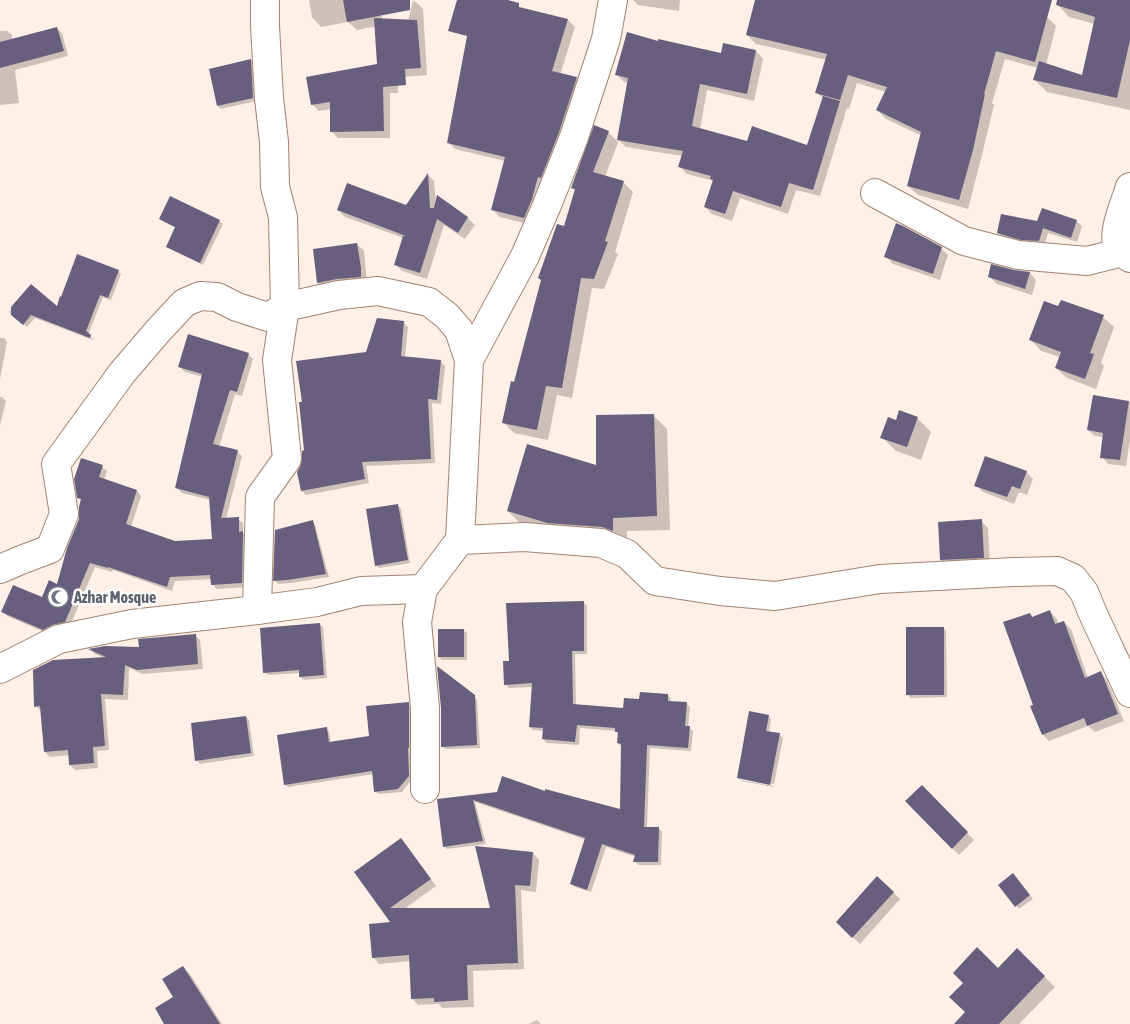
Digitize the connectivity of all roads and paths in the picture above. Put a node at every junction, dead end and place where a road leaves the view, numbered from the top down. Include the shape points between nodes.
1 (265, 0) edge
2 (612, 0) edge
3 (1130, 187) edge
4 (874, 193) dead end
5 (1127, 255) edge
6 (285, 307) junction
7 (470, 360) junction
8 (460, 540) junction
9 (0, 569) edge
10 (423, 589) junction
11 (257, 610) junction
12 (0, 669) edge
13 (1130, 693) edge
14 (425, 789) dead end

1 - 6 street via 274,187 283,217
2 - 7 street via 606,39 574,137 525,256
3 - 5 street via 1117,226 1117,242
4 - 5 street via 964,241 1018,255 1087,261
6 - 7 street via 339,295 378,291 429,302 459,330
6 - 9 street via 268,316 217,297 200,296 184,303 122,373 56,464 64,514 50,550
6 - 11 street via 276,360 287,460 260,497
7 - 8 street
8 - 10 street
8 - 13 street via 524,536 601,543 627,554 655,581 775,596 880,579 1056,571 1073,578 1084,592
10 - 11 street via 361,591 317,602
10 - 14 street via 417,622 425,708
11 - 12 street via 132,624 59,639

